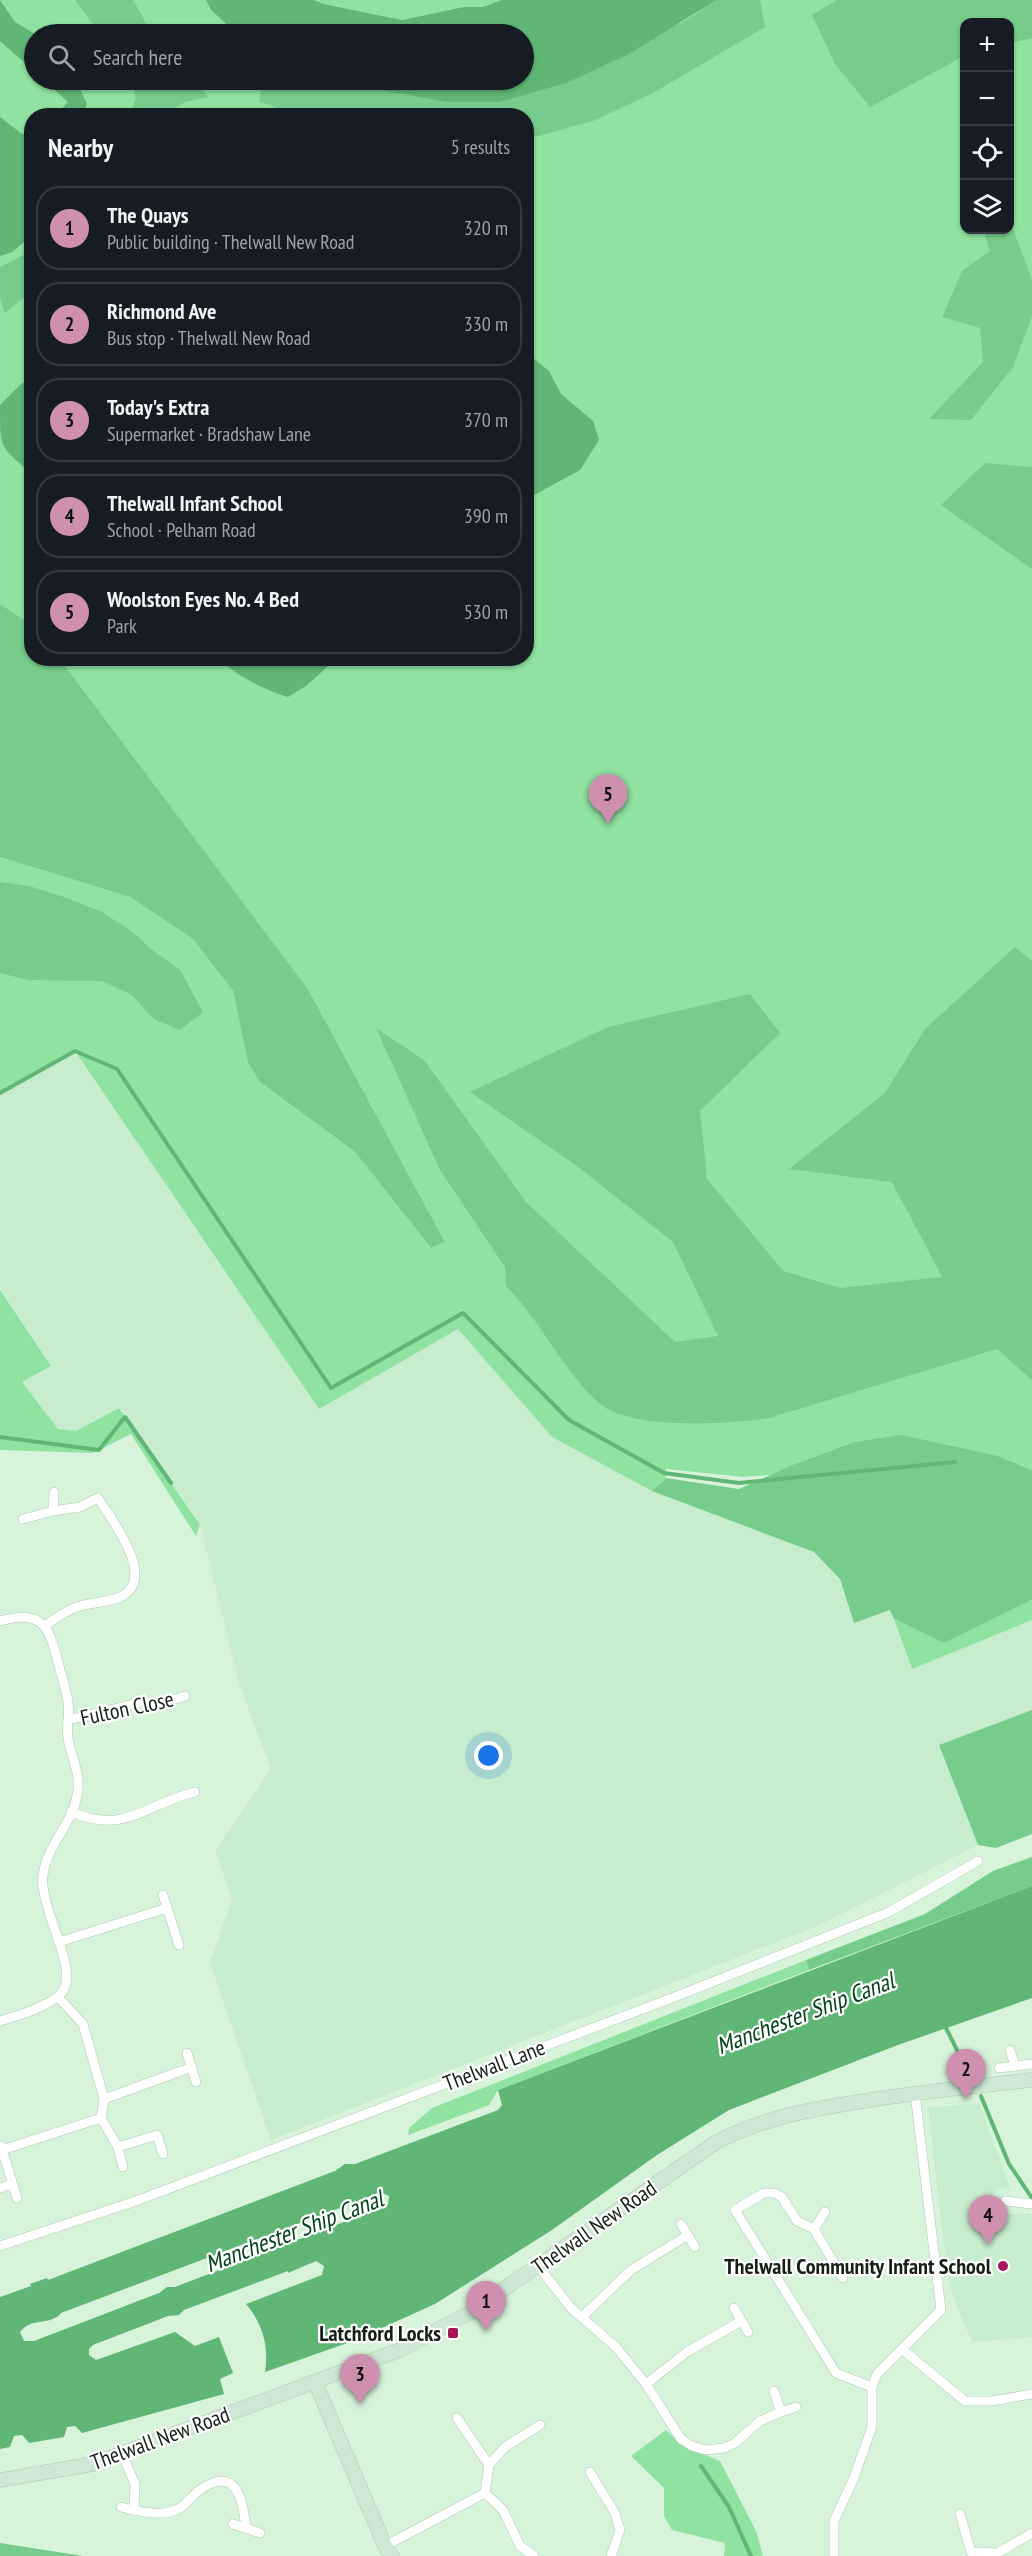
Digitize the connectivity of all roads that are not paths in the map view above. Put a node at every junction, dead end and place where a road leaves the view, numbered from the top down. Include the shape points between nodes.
1 (54, 1492) dead end
2 (53, 1511) junction
3 (23, 1519) dead end
4 (0, 1621) edge
5 (45, 1626) junction
6 (185, 1696) dead end
7 (68, 1720) junction
8 (195, 1792) dead end
9 (72, 1812) junction
10 (978, 1861) dead end
11 (163, 1895) dead end
12 (167, 1908) junction
13 (59, 1942) junction
14 (179, 1945) dead end
15 (58, 1997) junction
16 (0, 2021) edge
17 (1010, 2050) dead end
18 (187, 2053) dead end
19 (1032, 2064) edge
20 (1015, 2066) junction
21 (192, 2067) junction
22 (999, 2068) dead end
23 (1032, 2080) edge
24 (196, 2082) dead end
25 (915, 2093) junction
26 (104, 2099) junction
27 (101, 2118) junction
28 (1, 2147) edge
29 (118, 2147) junction
30 (163, 2154) dead end
31 (123, 2167) dead end
32 (12, 2184) junction
33 (0, 2188) edge
34 (17, 2198) dead end
35 (1005, 2201) dead end
36 (1029, 2204) edge
37 (825, 2212) dead end
38 (681, 2224) dead end
39 (814, 2229) junction
40 (688, 2235) junction
41 (0, 2246) edge
42 (695, 2247) dead end
43 (538, 2266) junction
44 (843, 2278) dead end
45 (734, 2308) dead end
46 (582, 2317) junction
47 (741, 2321) junction
48 (748, 2332) dead end
49 (903, 2350) junction
50 (315, 2382) junction
51 (646, 2384) junction
52 (872, 2386) junction
53 (774, 2391) dead end
54 (1032, 2394) edge
55 (795, 2407) dead end
56 (781, 2412) junction
57 (457, 2418) dead end
58 (540, 2425) dead end
59 (122, 2454) junction
60 (489, 2465) junction
61 (590, 2472) dead end
62 (0, 2480) edge
63 (485, 2493) junction
64 (120, 2507) dead end
65 (134, 2510) junction
66 (960, 2514) dead end
67 (233, 2524) dead end
68 (246, 2528) junction
69 (260, 2533) dead end
70 (1032, 2533) edge
71 (389, 2551) edge
72 (969, 2554) edge
73 (534, 2556) edge
74 (611, 2556) edge
75 (834, 2556) edge

1 - 2 street
2 - 3 street
2 - 5 street via 80,1507 98,1498 132,1555 136,1569 133,1585 123,1596 77,1606
4 - 5 street via 23,1616
5 - 7 street via 68,1702
6 - 7 street, Fulton Close
7 - 9 street via 79,1783
8 - 9 street via 129,1819 106,1822
9 - 13 street via 43,1874 43,1895
10 - 41 street, Thelwall Lane via 889,1912 672,1998 136,2201
11 - 12 street
12 - 13 street
12 - 14 street
13 - 15 street via 66,1973 65,1988
15 - 16 street
15 - 26 street via 83,2024
17 - 20 street
18 - 21 street
19 - 20 street
20 - 22 street
21 - 24 street
21 - 26 street
23 - 25 main road, Thelwall New Road
25 - 43 main road, Thelwall New Road via 818,2109 735,2132
25 - 49 street via 941,2310
26 - 27 street
27 - 28 street
27 - 29 street
28 - 32 street
29 - 30 street via 157,2135
29 - 31 street
32 - 33 street
32 - 34 street
35 - 36 street
37 - 39 street
38 - 40 street
39 - 44 street
39 - 52 street via 797,2221 782,2197 774,2193 764,2193 735,2210 836,2373
40 - 42 street
40 - 46 street via 631,2270
43 - 46 street
43 - 50 main road, Thelwall New Road via 436,2333
45 - 47 street
46 - 51 street via 616,2348
47 - 48 street
47 - 51 street via 687,2352
49 - 52 street via 877,2374
49 - 54 street via 965,2401
50 - 59 main road, Thelwall New Road
50 - 71 main road
51 - 56 street via 681,2439 705,2450 735,2443 760,2421
52 - 75 street via 872,2427 834,2521
53 - 56 street
55 - 56 street
57 - 60 street
58 - 60 street via 505,2447
59 - 62 main road, Thelwall New Road via 93,2464
59 - 65 street via 135,2484
60 - 63 street
61 - 74 street via 615,2513 620,2530
63 - 71 street
63 - 73 street via 503,2510 520,2546
64 - 65 street
65 - 68 street via 176,2510 200,2490 221,2481 239,2492
66 - 72 street
67 - 68 street
68 - 69 street
70 - 72 street via 998,2553

